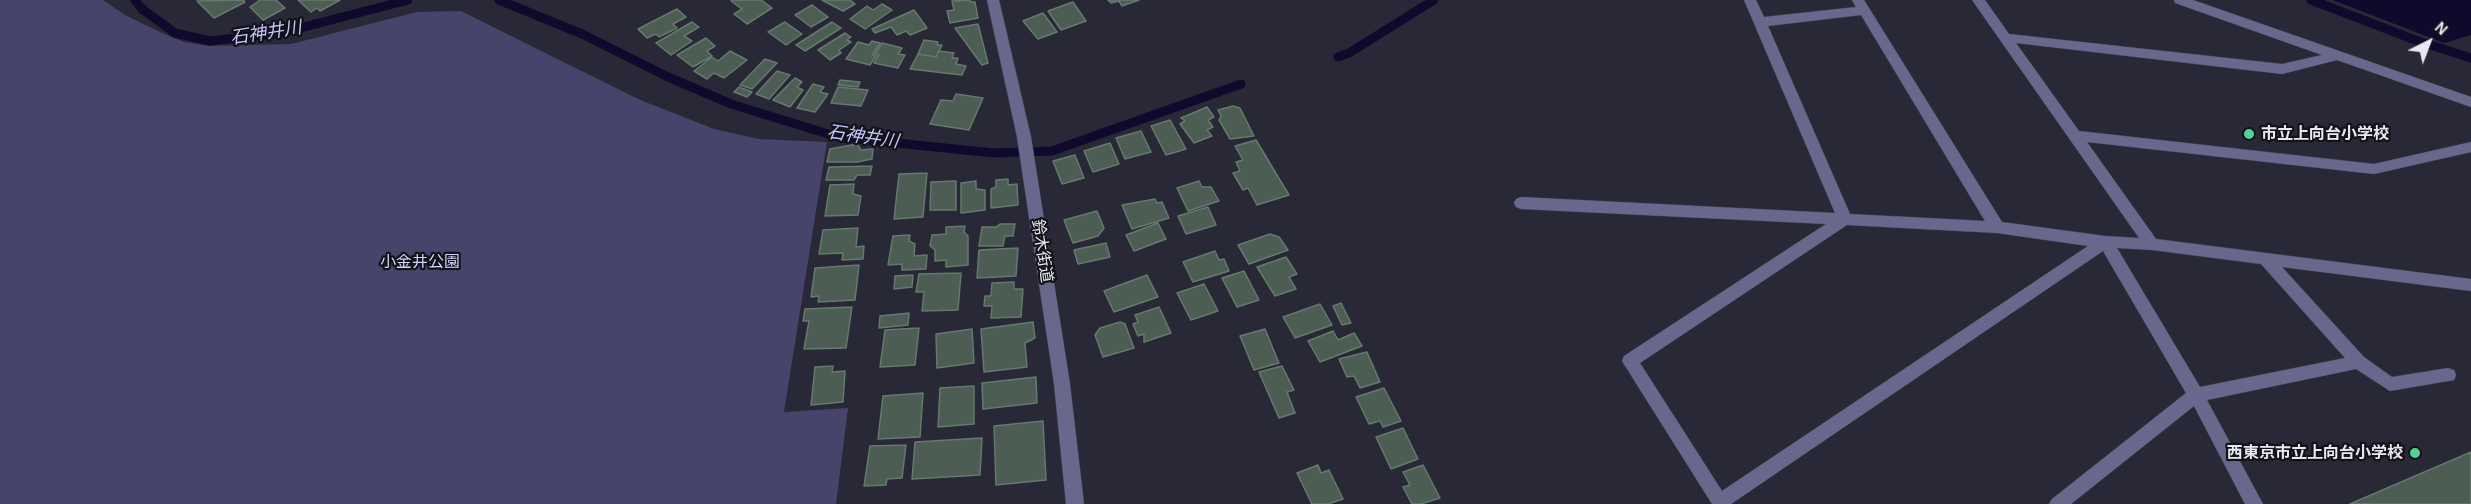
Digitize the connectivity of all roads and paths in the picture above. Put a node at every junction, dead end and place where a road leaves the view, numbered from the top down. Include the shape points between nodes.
1 (993, 0) edge
2 (1750, 0) edge
3 (1978, 0) edge
4 (2180, 0) edge
5 (1861, 5) edge
6 (1761, 22) junction
7 (2008, 38) junction
8 (2339, 55) junction
9 (2471, 102) edge
10 (2076, 136) junction
11 (2471, 147) edge
12 (1521, 203) dead end
13 (1845, 219) junction
14 (1997, 227) junction
15 (2105, 242) junction
16 (2151, 243) junction
17 (2265, 258) junction
18 (2471, 285) edge
19 (2358, 362) junction
20 (2448, 375) dead end
21 (2196, 395) junction
22 (1720, 503) edge
23 (1076, 504) edge
24 (2058, 504) edge
25 (2254, 504) edge

1 - 23 street, 鈴木街道 via 1029,166
2 - 6 street
3 - 7 street
4 - 8 street
5 - 6 street
5 - 14 street
6 - 13 street
7 - 8 street via 2282,69
7 - 10 street
8 - 9 street
10 - 11 street via 2374,169
10 - 16 street
12 - 13 street
13 - 14 street
13 - 22 street via 1630,361
14 - 15 street
15 - 16 street
15 - 21 street
15 - 22 street
16 - 17 street
17 - 18 street
17 - 19 street
19 - 20 street via 2390,384
19 - 21 street
21 - 24 street
21 - 25 street

